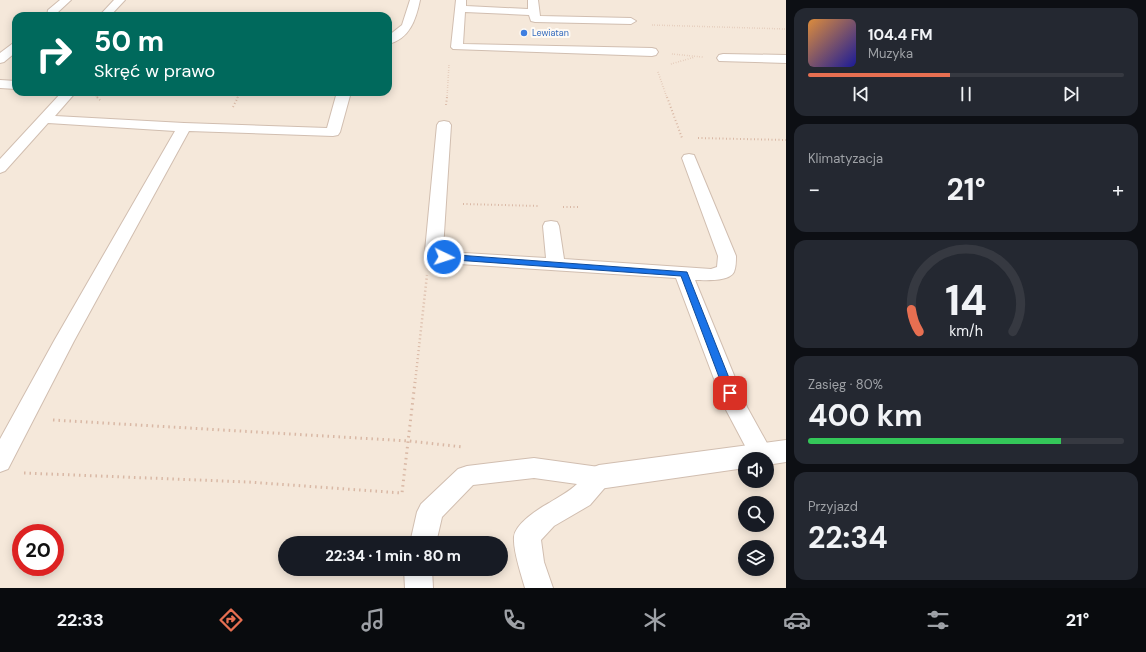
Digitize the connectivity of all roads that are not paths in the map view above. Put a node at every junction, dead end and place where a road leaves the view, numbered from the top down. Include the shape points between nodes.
1 (66, 0) edge
2 (120, 0) edge
3 (415, 0) edge
4 (533, 0) edge
5 (460, 5) edge
6 (52, 12) edge
7 (108, 12) edge
8 (534, 12) junction
9 (576, 20) junction
10 (631, 21) dead end
11 (392, 39) edge
12 (581, 43) junction
13 (12, 49) edge
14 (652, 52) dead end
15 (723, 58) dead end
16 (0, 59) edge
17 (786, 59) edge
18 (0, 84) edge
19 (12, 85) edge
20 (65, 96) edge
21 (343, 96) edge
22 (44, 119) junction
23 (444, 125) road end
24 (184, 127) junction
25 (689, 158) road end
26 (0, 168) edge
27 (551, 226) dead end
28 (556, 264) junction
29 (684, 274) junction
30 (774, 452) edge
31 (738, 457) edge
32 (0, 462) edge
33 (599, 477) junction
34 (425, 536) edge
35 (418, 576) edge
36 (419, 588) edge
37 (539, 588) edge

1 - 6 lane
2 - 7 lane
3 - 11 lane via 407,27
4 - 8 lane
5 - 8 lane
5 - 12 lane via 457,46
8 - 9 lane via 535,18
9 - 10 lane
9 - 12 lane
12 - 14 lane
13 - 16 lane
15 - 17 lane
18 - 19 lane
20 - 22 lane
21 - 24 lane via 333,132
22 - 24 lane
22 - 26 lane
23 - 28 lane via 434,251 444,257
24 - 32 lane via 68,334
25 - 29 lane via 728,256 726,270 713,275
27 - 28 lane
28 - 29 lane
29 - 30 lane via 736,408
31 - 33 street
33 - 34 lane via 534,468 467,476 430,512
33 - 37 lane via 581,497 545,518 527,536
35 - 36 lane

